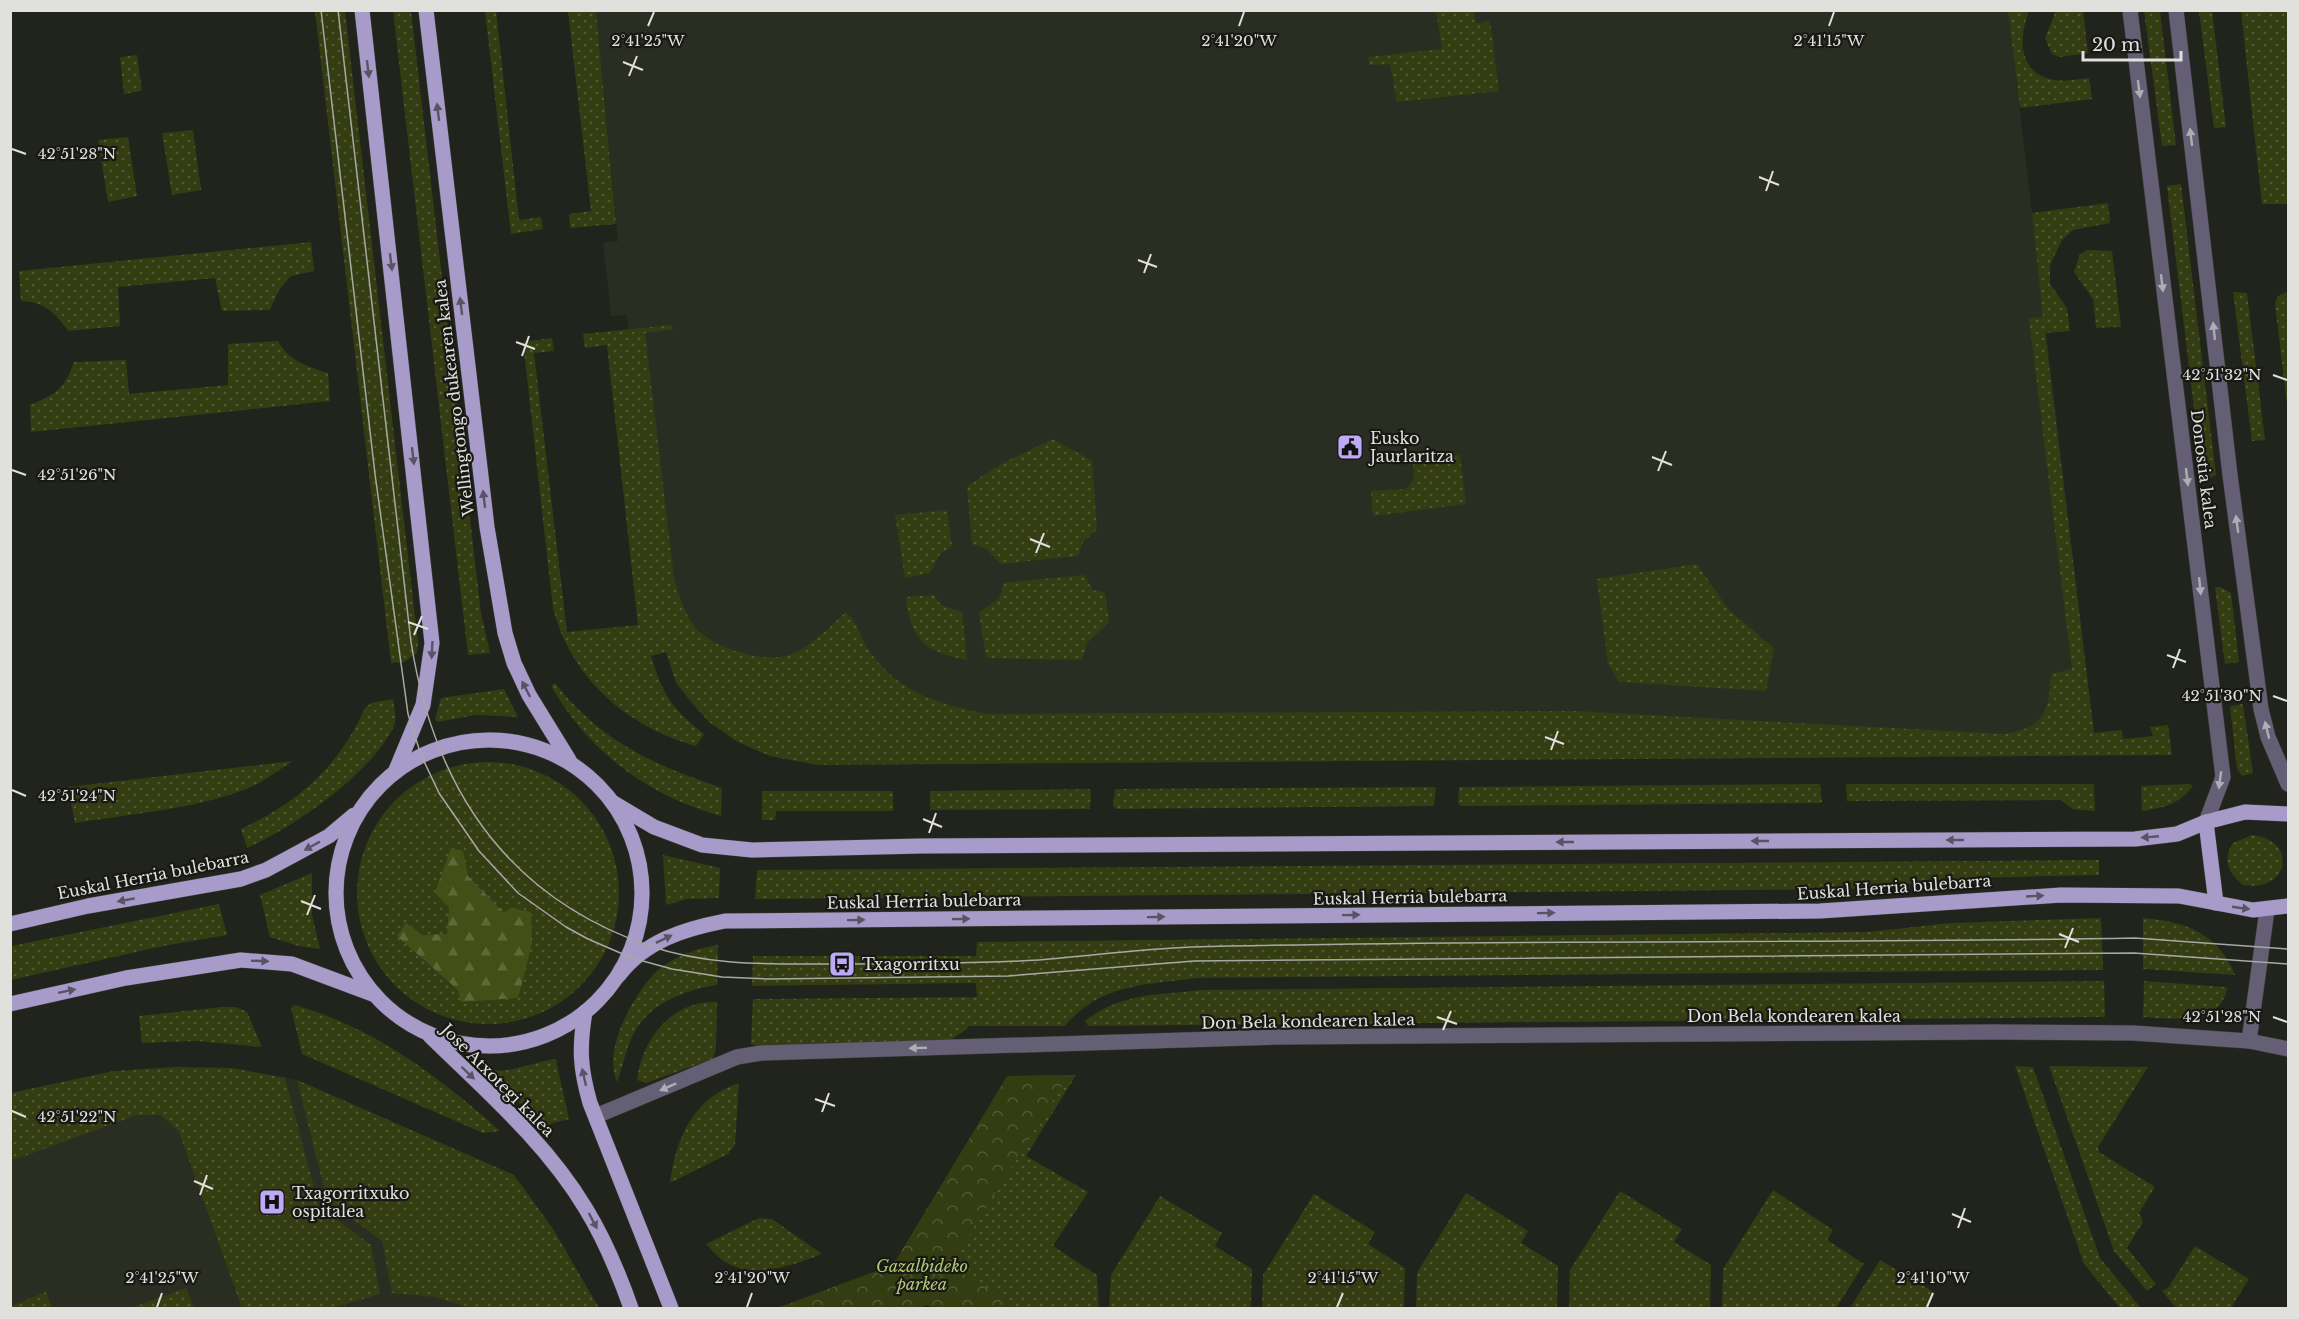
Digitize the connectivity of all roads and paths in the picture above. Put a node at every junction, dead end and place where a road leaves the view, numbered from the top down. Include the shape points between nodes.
1 (362, 10) edge
2 (426, 10) edge
3 (2130, 10) edge
4 (2176, 10) edge
5 (571, 764) junction
6 (396, 770) junction
7 (2289, 784) edge
8 (612, 802) junction
9 (359, 811) junction
10 (2289, 814) edge
11 (2206, 822) junction
12 (2216, 903) junction
13 (2289, 906) edge
14 (2267, 910) junction
15 (10, 924) edge
16 (619, 975) junction
17 (375, 996) junction
18 (10, 1004) edge
19 (585, 1012) junction
20 (426, 1032) junction
21 (2249, 1041) junction
22 (2289, 1049) edge
23 (596, 1116) junction
24 (631, 1308) edge
25 (671, 1308) edge

1 -> 6 main road via 432,643 423,705
5 -> 2 main road, Wellingtongo dukearen kalea via 529,695 505,633 487,527
3 -> 11 street, Donostia kalea via 2223,777
7 -> 4 street, Donostia kalea via 2268,737 2262,709 2230,475
5 - 6 main road via 529,745 483,740 438,748
5 - 8 main road via 594,781
6 - 9 main road
11 -> 8 main road via 2177,834 2135,839 752,850 681,839
8 - 16 main road via 627,826 642,882 635,940
9 -> 15 main road, Euskal Herria bulebarra via 329,836 241,879
9 - 17 main road via 346,836 335,892 345,948
10 - 11 main road via 2245,812
11 - 12 main road
12 -> 14 main road, Euskal Herria bulebarra
16 -> 12 main road, Euskal Herria bulebarra via 632,958 661,941 725,921 1820,911 2061,895 2179,896
13 - 14 main road, Euskal Herria bulebarra
14 - 21 street
16 - 19 main road, Euskal Herria bulebarra
18 -> 17 main road via 126,978 242,960 292,964
17 - 20 main road via 398,1017
19 - 20 main road, Euskal Herria bulebarra via 562,1028 509,1045 452,1042
23 -> 19 main road via 582,1074 579,1047
20 -> 24 main road, Jose Atxotegi kalea via 532,1137 569,1183 605,1244
21 - 22 street, Don Bela kondearen kalea
21 -> 23 street, Don Bela kondearen kalea via 2133,1033 1983,1032 1280,1037 761,1053 737,1057
23 - 25 main road

